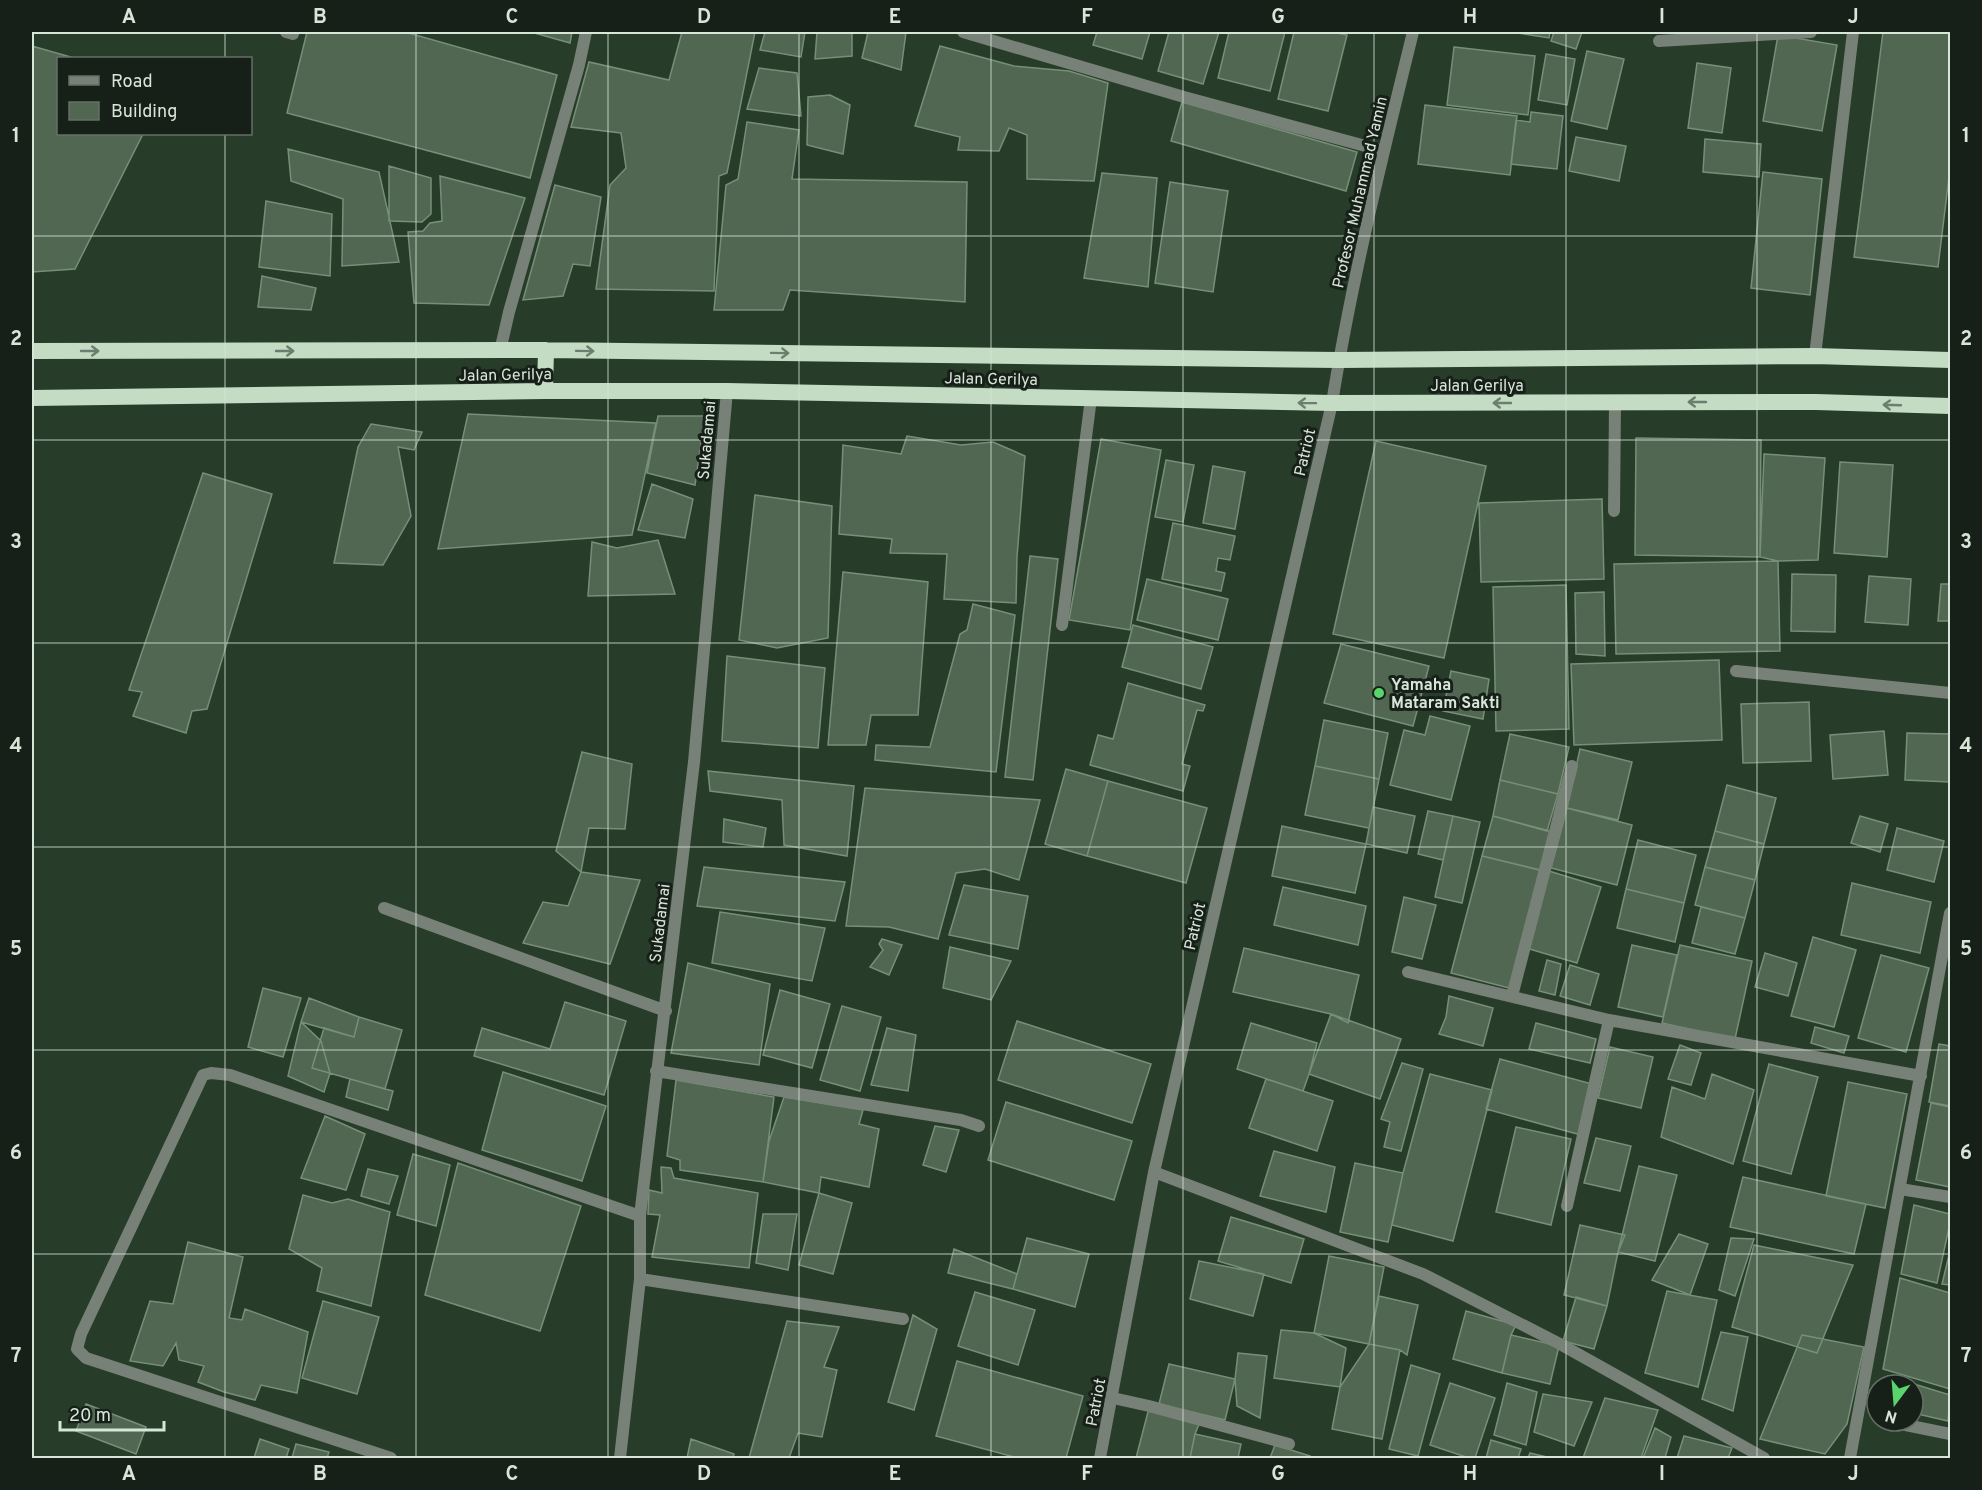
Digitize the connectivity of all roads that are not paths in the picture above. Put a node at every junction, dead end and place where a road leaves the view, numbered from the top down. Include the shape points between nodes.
1 (586, 32) edge
2 (963, 32) edge
3 (1413, 32) edge
4 (1812, 32) edge
5 (1853, 32) edge
6 (1659, 40) dead end
7 (1384, 151) junction
8 (546, 350) junction
9 (32, 351) edge
10 (500, 351) junction
11 (1815, 356) junction
12 (1339, 360) junction
13 (1950, 360) edge
14 (545, 392) junction
15 (727, 392) junction
16 (32, 398) edge
17 (1091, 398) junction
18 (1332, 403) junction
19 (1615, 403) junction
20 (1950, 406) edge
21 (1614, 511) dead end
22 (1062, 625) dead end
23 (1736, 671) dead end
24 (1950, 693) edge
25 (1572, 766) dead end
26 (384, 908) dead end
27 (1950, 913) edge
28 (1408, 972) dead end
29 (1512, 996) junction
30 (666, 1011) junction
31 (1609, 1020) junction
32 (656, 1071) junction
33 (1921, 1076) junction
34 (979, 1126) dead end
35 (1154, 1172) junction
36 (1900, 1189) junction
37 (1950, 1197) edge
38 (1567, 1206) dead end
39 (640, 1216) junction
40 (640, 1279) junction
41 (903, 1319) dead end
42 (1113, 1398) junction
43 (1925, 1429) edge
44 (1950, 1434) edge
45 (1289, 1443) dead end
46 (391, 1458) edge
47 (620, 1458) edge
48 (1101, 1458) edge
49 (1764, 1458) edge
50 (1850, 1458) edge

1 - 10 street
2 - 7 street
3 - 7 street, Profesor Muhammad Yamin
4 - 6 street
5 - 11 street
7 - 12 street, Profesor Muhammad Yamin
8 - 10 highway, Jalan Gerilya
8 -> 12 highway, Jalan Gerilya
8 - 14 highway
9 -> 10 highway, Jalan Gerilya
11 - 12 highway, Jalan Gerilya
11 - 13 highway, Jalan Gerilya
12 - 18 street, Profesor Muhammad Yamin
14 - 15 highway, Jalan Gerilya
14 - 16 highway, Jalan Gerilya
15 - 17 highway, Jalan Gerilya
15 - 30 street, Sukadamai via 694,762
18 -> 17 highway, Jalan Gerilya
17 - 22 street
19 -> 18 highway, Jalan Gerilya
18 - 35 street, Patriot
20 -> 19 highway, Jalan Gerilya
19 - 21 street
23 - 24 street
25 - 29 street
26 - 30 street
27 - 33 street
28 - 29 street
29 - 31 street
30 - 32 street, Sukadamai
31 - 33 street
31 - 38 street
32 - 34 street
32 - 39 street, Sukadamai
33 - 36 street
35 - 42 street, Patriot
35 - 49 street via 1423,1274 1560,1344
36 - 37 street
36 - 50 street
39 - 40 street, Sukadamai
39 - 46 street via 230,1075 203,1075 77,1348 86,1358
40 - 41 street
40 - 47 street, Sukadamai
42 - 45 street
42 - 48 street, Patriot
43 - 44 street

